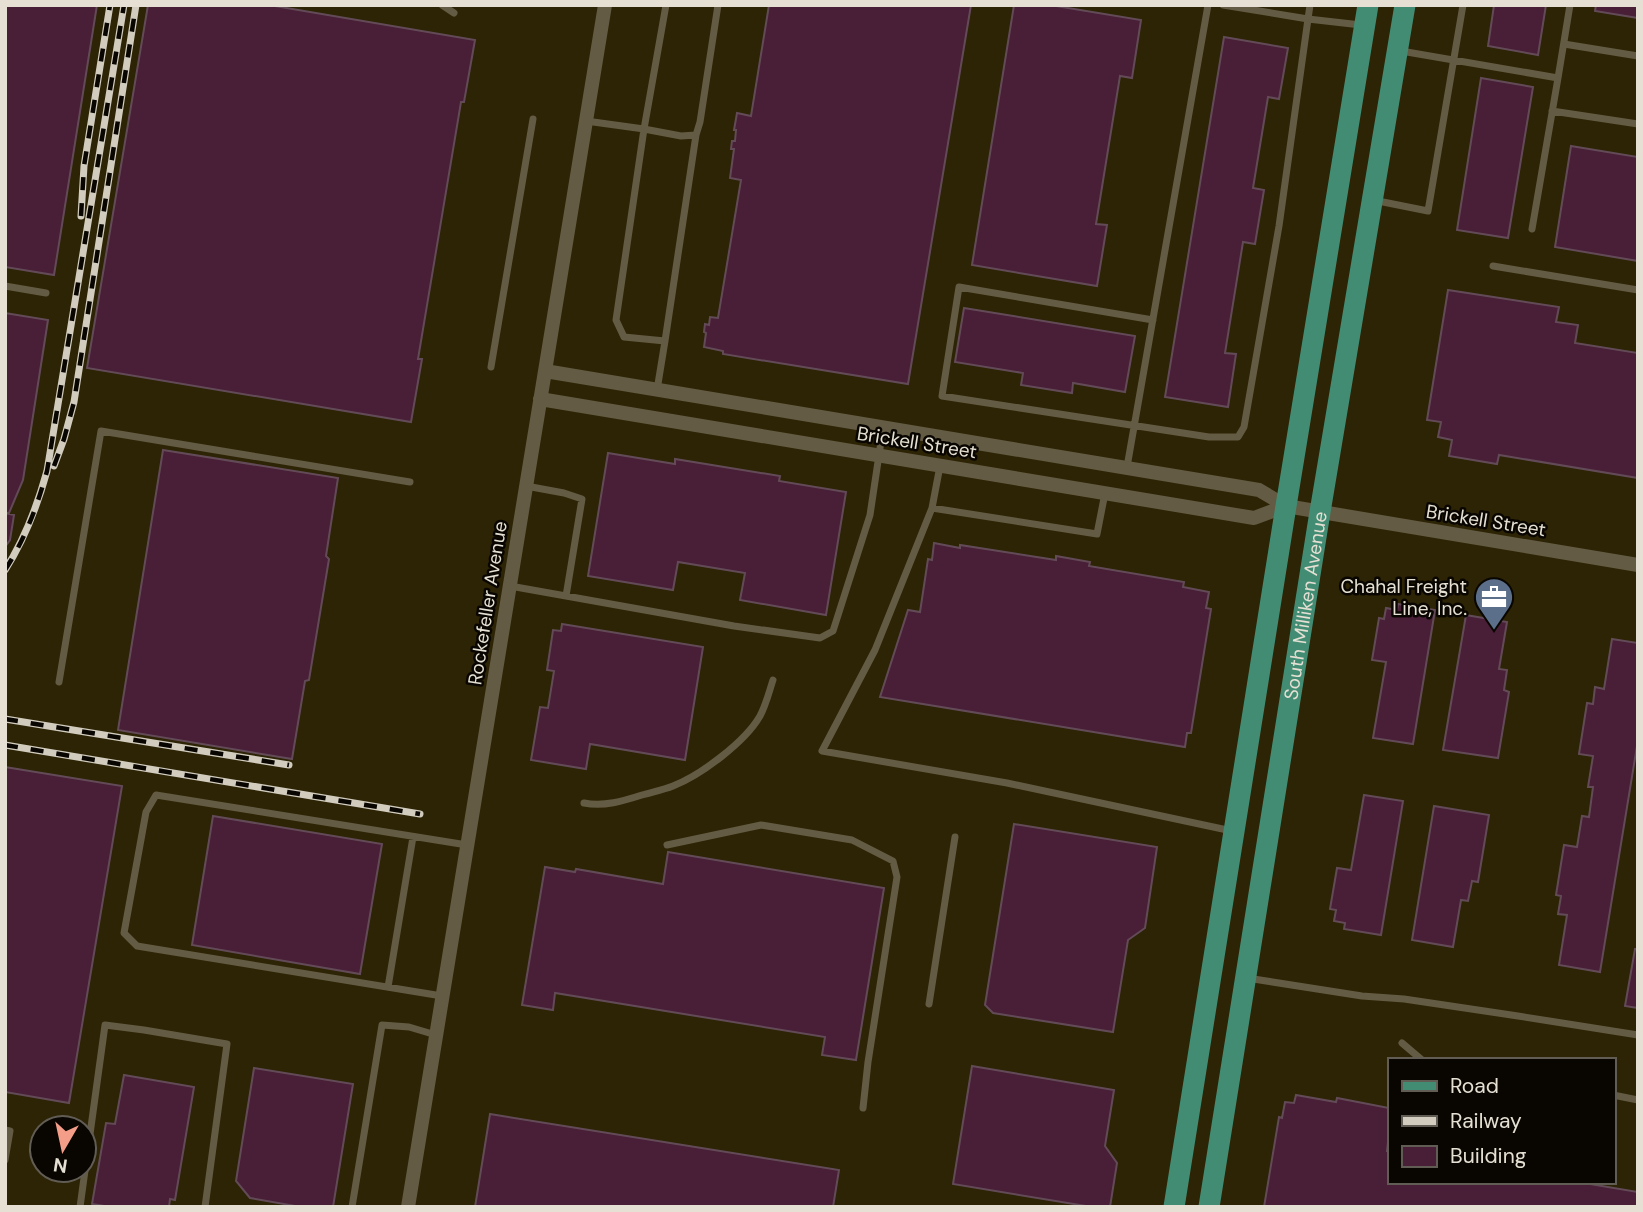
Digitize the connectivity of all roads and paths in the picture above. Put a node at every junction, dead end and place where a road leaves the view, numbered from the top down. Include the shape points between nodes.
1 (442, 5) edge
2 (606, 5) edge
3 (666, 5) edge
4 (718, 5) edge
5 (1208, 5) edge
6 (1223, 5) edge
7 (1310, 5) edge
8 (1405, 5) edge
9 (1463, 5) edge
10 (1570, 5) edge
11 (454, 13) dead end
12 (1367, 16) edge
13 (1308, 19) junction
14 (1564, 44) junction
15 (1397, 50) junction
16 (1638, 56) edge
17 (1454, 60) junction
18 (1558, 78) junction
19 (1552, 111) junction
20 (533, 118) dead end
21 (586, 121) junction
22 (1638, 124) edge
23 (644, 129) junction
24 (696, 135) junction
25 (1372, 200) junction
26 (1532, 229) dead end
27 (1493, 267) dead end
28 (5, 286) edge
29 (1638, 290) edge
30 (46, 293) dead end
31 (1153, 320) junction
32 (665, 341) junction
33 (491, 367) dead end
34 (545, 371) junction
35 (657, 390) junction
36 (540, 399) junction
37 (1135, 425) junction
38 (883, 428) junction
39 (880, 455) junction
40 (940, 465) junction
41 (1127, 467) junction
42 (411, 482) dead end
43 (526, 486) junction
44 (1105, 493) junction
45 (1286, 506) junction
46 (932, 508) junction
47 (1321, 512) junction
48 (1638, 565) edge
49 (510, 586) junction
50 (566, 596) junction
51 (773, 680) dead end
52 (59, 682) dead end
53 (584, 803) dead end
54 (1234, 832) junction
55 (413, 836) junction
56 (955, 837) dead end
57 (467, 845) junction
58 (667, 845) dead end
59 (1245, 977) junction
60 (388, 987) junction
61 (442, 996) junction
62 (929, 1004) dead end
63 (436, 1035) junction
64 (1638, 1035) edge
65 (1402, 1043) dead end
66 (1421, 1058) edge
67 (1615, 1096) edge
68 (1638, 1100) edge
69 (863, 1108) dead end
70 (5, 1130) edge
71 (5, 1160) edge
72 (80, 1207) edge
73 (205, 1207) edge
74 (352, 1207) edge
75 (408, 1207) edge
76 (1174, 1207) edge
77 (1209, 1207) edge

1 - 11 lane
2 - 21 street, Rockefeller Avenue
3 - 23 lane
4 - 24 lane
5 - 31 lane
6 - 13 lane
7 - 13 lane
8 - 15 main road, South Milliken Avenue
9 - 17 lane
10 - 14 lane
12 - 13 lane
12 - 45 main road, South Milliken Avenue
13 - 37 lane via 1244,427 1238,437 1209,437
14 - 16 lane
14 - 18 lane
15 - 17 lane
15 - 25 main road, South Milliken Avenue
17 - 18 lane
17 - 25 lane via 1428,211
18 - 19 lane
19 - 22 lane
19 - 26 lane
20 - 33 lane
21 - 23 lane
21 - 34 street, Rockefeller Avenue
23 - 24 lane
23 - 32 lane via 616,320 624,337
24 - 32 lane
25 - 47 main road, South Milliken Avenue
27 - 29 lane
28 - 30 lane
31 - 37 lane
31 - 37 lane via 959,287 942,396
32 - 35 lane
34 - 35 street, Brickell Street
34 - 36 street, Rockefeller Avenue
35 - 38 street, Brickell Street
36 - 39 street, Brickell Street
36 - 43 street, Rockefeller Avenue
37 - 41 lane
38 - 39 lane
38 - 41 street, Brickell Street
39 - 40 street, Brickell Street
39 - 50 lane via 870,515 845,597 833,631 820,638
40 - 44 street, Brickell Street
40 - 46 lane
41 - 45 street, Brickell Street via 1259,489
42 - 52 lane via 101,431
43 - 49 street, Rockefeller Avenue
43 - 50 lane via 582,499
44 - 45 street, Brickell Street via 1254,518
44 - 46 lane via 1097,534
45 - 47 street, Brickell Street
45 - 54 main road, South Milliken Avenue
46 - 54 lane via 875,650 822,751 1007,783
47 - 48 street, Brickell Street
47 - 59 main road, South Milliken Avenue
49 - 50 lane
49 - 57 street, Rockefeller Avenue
51 - 53 lane via 760,716 718,760 694,776 614,803
54 - 76 main road, South Milliken Avenue
55 - 57 lane
55 - 60 lane
55 - 60 lane via 156,795 146,812 124,933 136,946
56 - 62 lane
57 - 61 street, Rockefeller Avenue
58 - 69 lane via 761,825 852,840 893,861 897,877
59 - 64 lane
59 - 77 main road, South Milliken Avenue
60 - 61 lane
61 - 63 street, Rockefeller Avenue
63 - 74 lane via 382,1025
63 - 75 street, Rockefeller Avenue
65 - 66 lane
67 - 68 lane
70 - 71 lane via 10,1131
72 - 73 lane via 105,1025 227,1044

